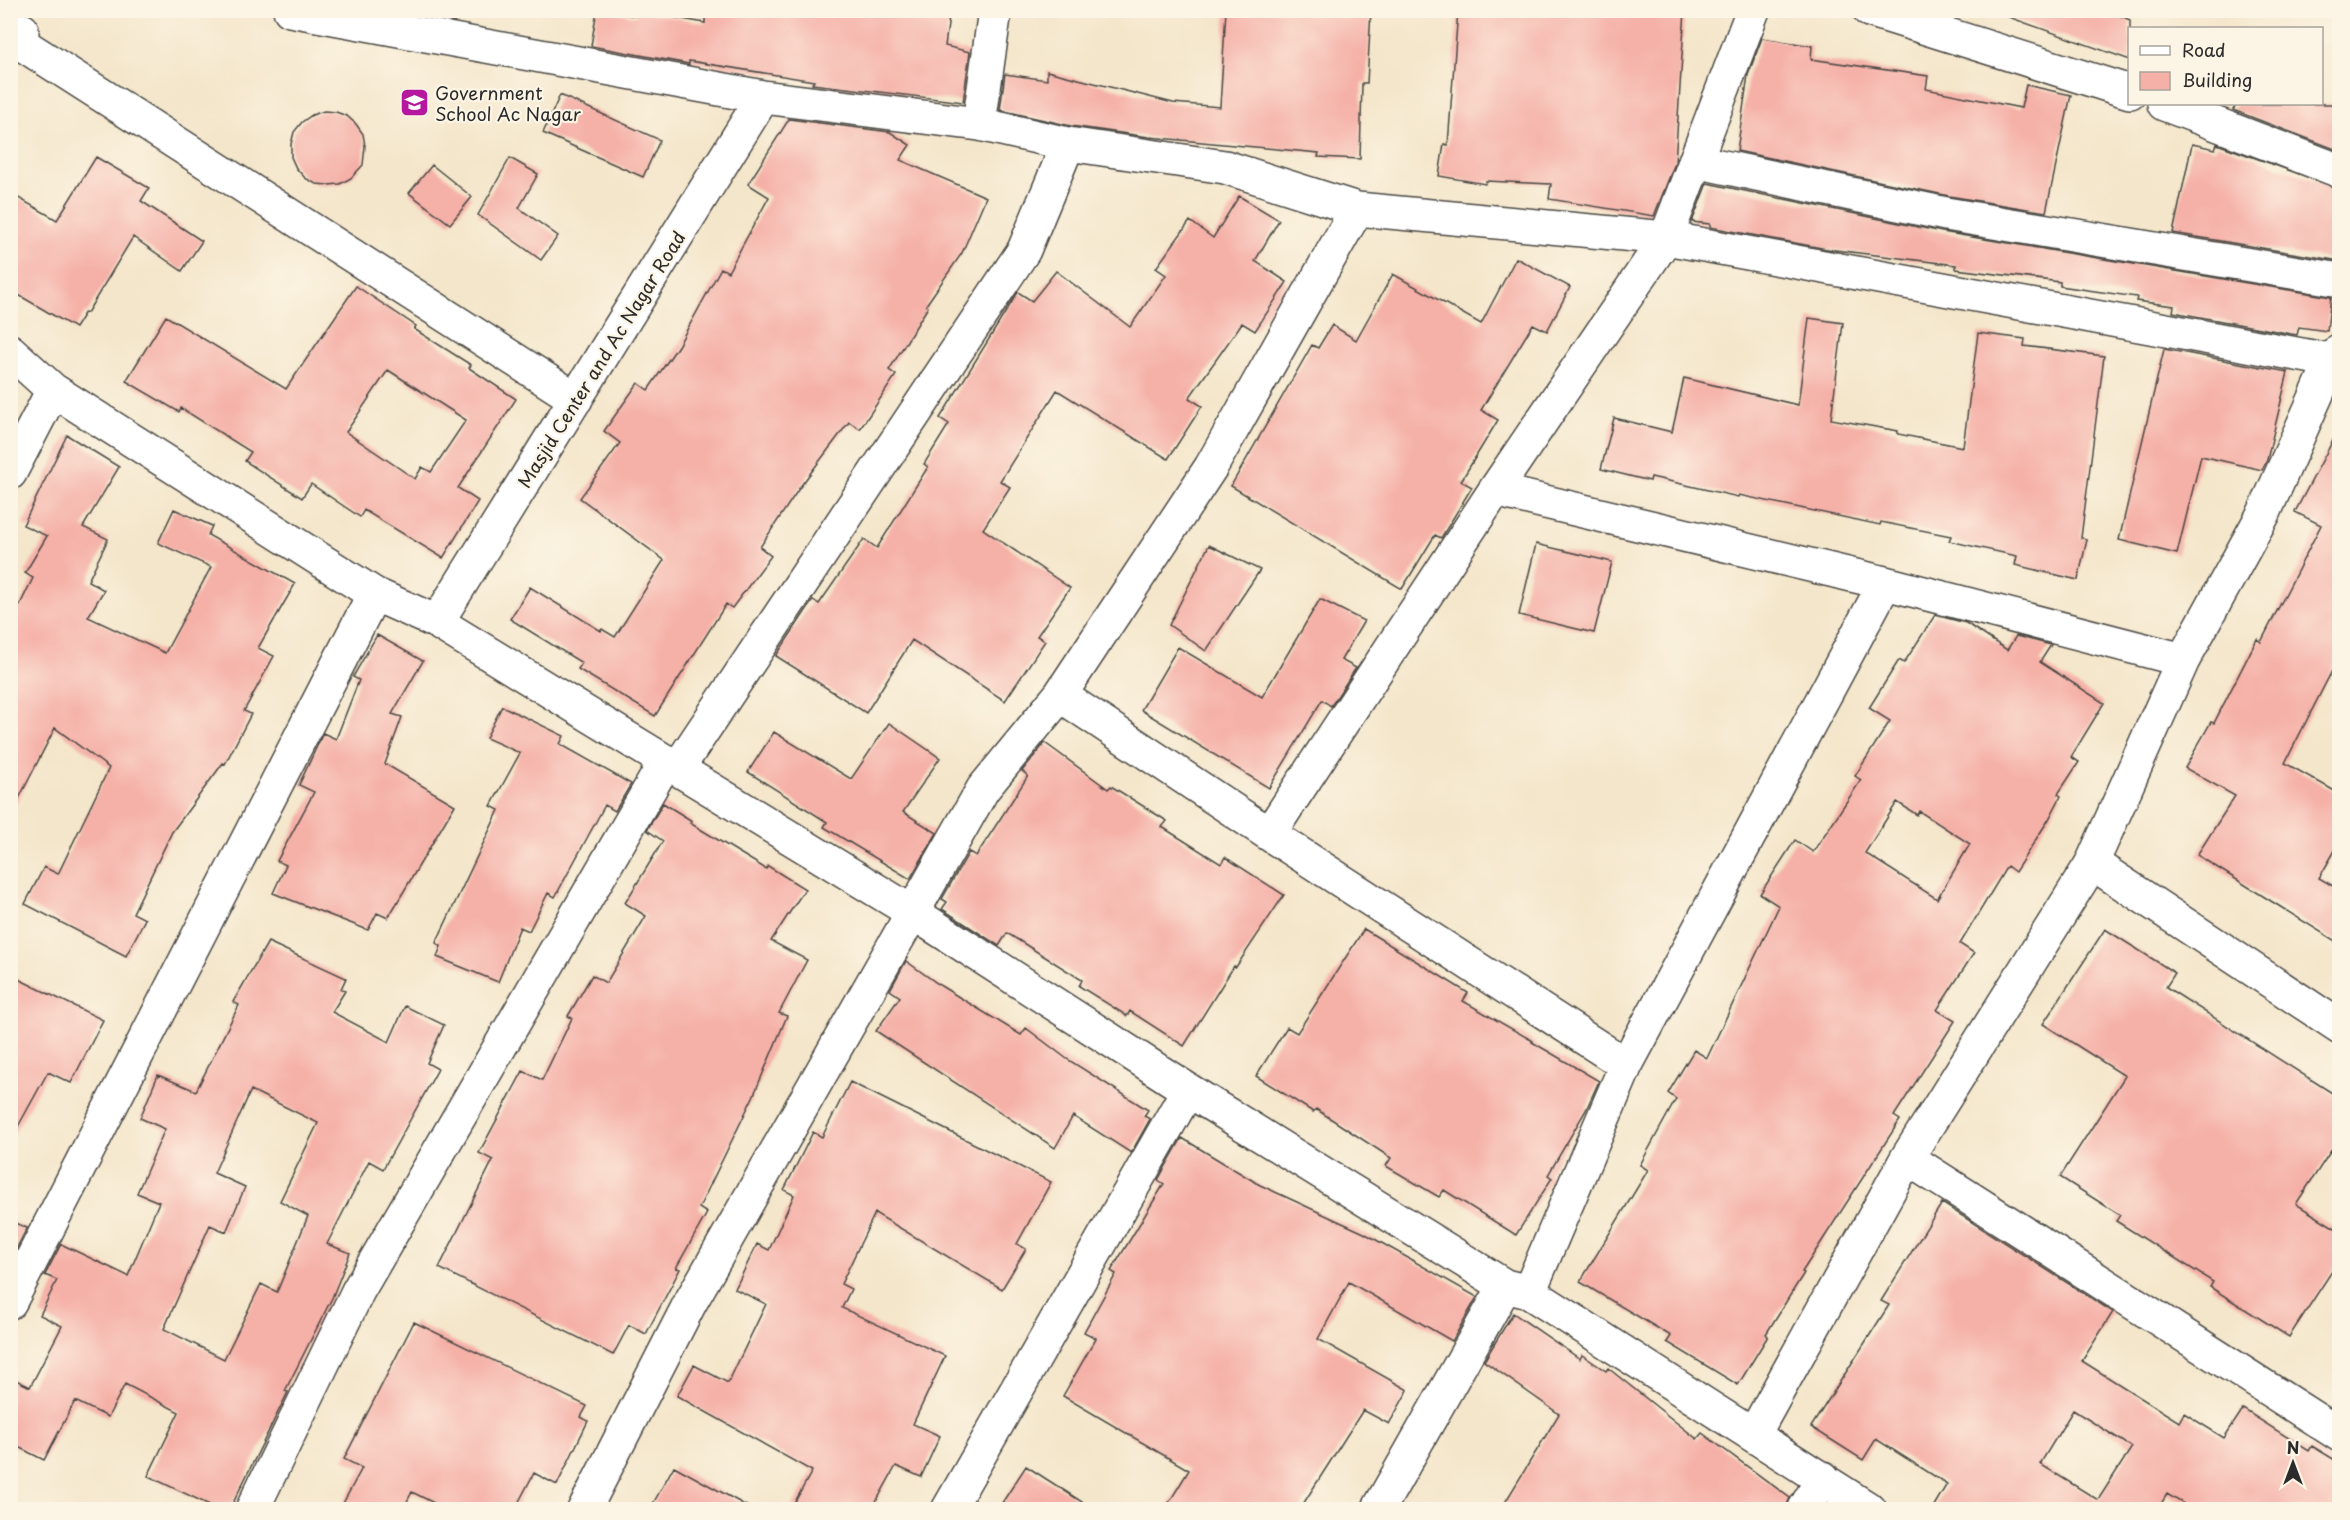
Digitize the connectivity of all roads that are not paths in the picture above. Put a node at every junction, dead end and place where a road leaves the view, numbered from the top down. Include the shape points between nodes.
1 (290, 10) edge
2 (995, 10) edge
3 (1753, 10) edge
4 (1869, 10) edge
5 (20, 28) edge
6 (2128, 91) edge
7 (763, 96) junction
8 (2167, 105) edge
9 (979, 124) junction
10 (1068, 144) junction
11 (1695, 161) junction
12 (2340, 171) edge
13 (1357, 209) junction
14 (1666, 238) junction
15 (2340, 280) edge
16 (10, 351) edge
17 (2337, 357) edge
18 (53, 390) junction
19 (576, 399) junction
20 (10, 473) edge
21 (1495, 490) junction
22 (1885, 583) junction
23 (374, 594) junction
24 (437, 622) junction
25 (2183, 660) junction
26 (1060, 695) junction
27 (672, 765) junction
28 (1269, 834) junction
29 (2092, 862) junction
30 (912, 912) junction
31 (2340, 1027) edge
32 (1626, 1065) junction
33 (1188, 1090) junction
34 (1907, 1158) junction
35 (1517, 1289) junction
36 (10, 1302) edge
37 (1754, 1434) junction
38 (2340, 1435) edge
39 (1823, 1478) junction
40 (252, 1509) edge
41 (584, 1509) edge
42 (948, 1509) edge
43 (1378, 1509) edge
44 (1804, 1509) edge
45 (1870, 1509) edge

1 - 7 street
2 - 9 street
3 - 11 street
4 - 6 street
5 - 19 street via 22,44
7 - 9 street
7 - 19 street, Masjid Center and Ac Nagar Road
8 - 12 street
9 - 10 street
10 - 13 street via 1225,166
10 - 27 street via 1024,250
11 - 14 street
11 - 15 street via 1946,214
13 - 14 street
13 - 26 street via 1211,467
14 - 17 street
14 - 21 street
16 - 18 street
17 - 25 street via 2264,513
18 - 20 street
18 - 23 street
19 - 24 street, Masjid Center and Ac Nagar Road
21 - 22 street
21 - 28 street
22 - 25 street
22 - 32 street
23 - 24 street
23 - 36 street
24 - 27 street
25 - 29 street
26 - 28 street
26 - 30 street via 983,789
27 - 30 street
27 - 40 street via 358,1291
28 - 32 street
29 - 31 street
29 - 34 street
30 - 33 street
30 - 41 street via 690,1304
32 - 35 street
33 - 35 street
33 - 42 street
34 - 37 street
34 - 38 street
35 - 37 street
35 - 43 street
37 - 39 street
39 - 44 street
39 - 45 street

